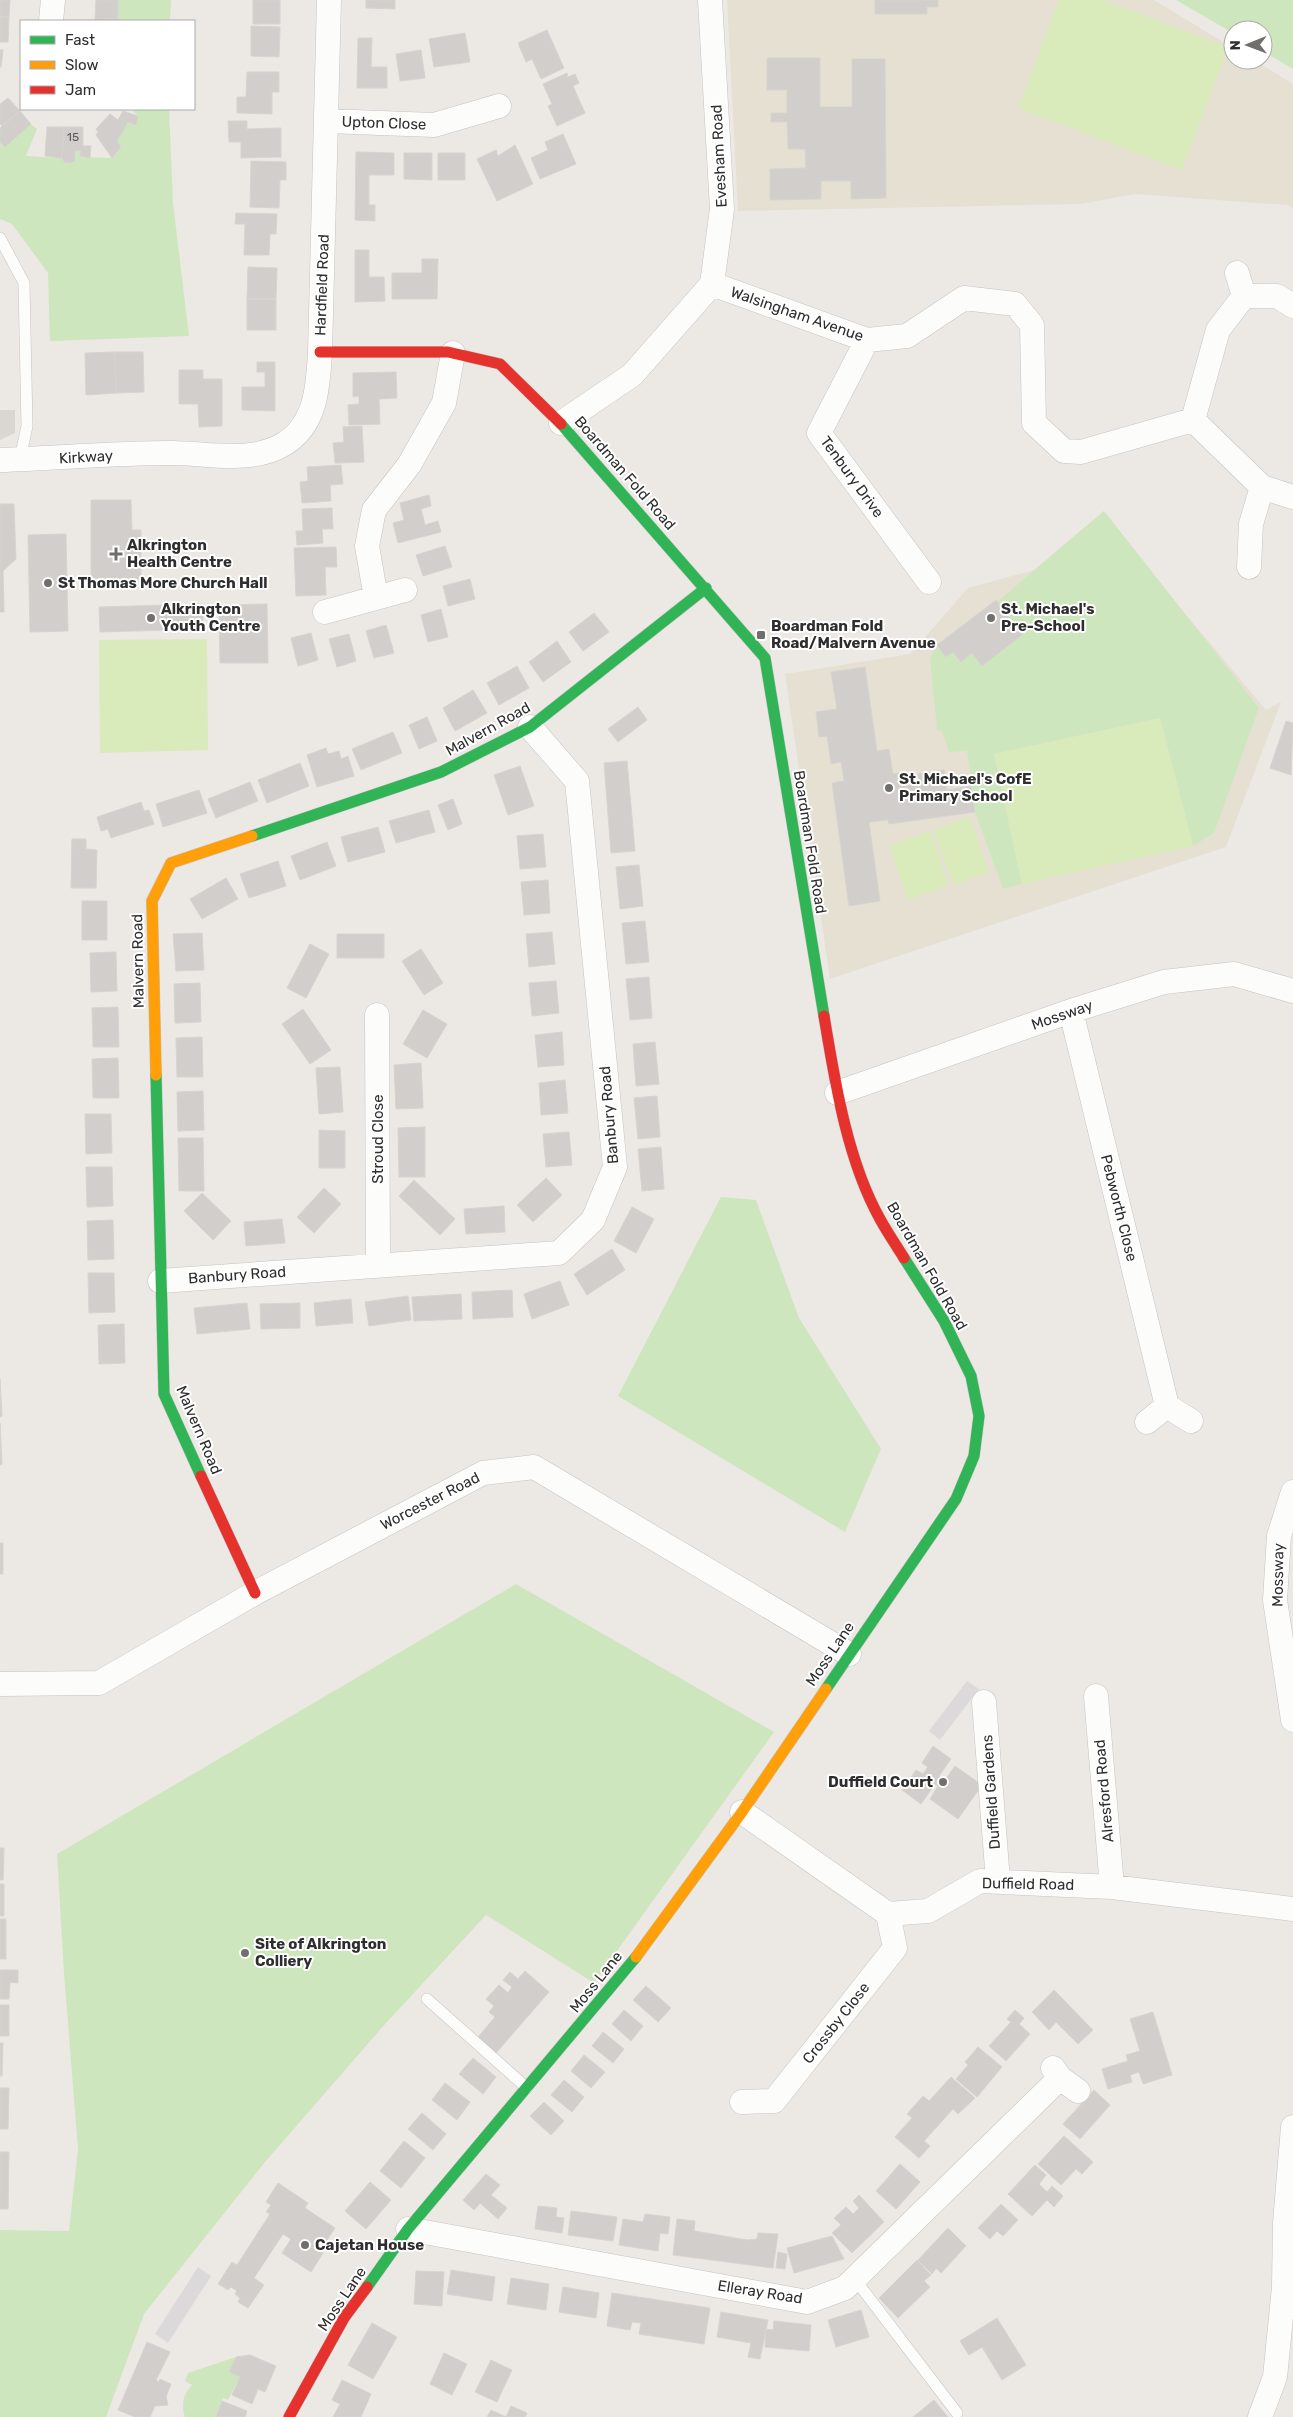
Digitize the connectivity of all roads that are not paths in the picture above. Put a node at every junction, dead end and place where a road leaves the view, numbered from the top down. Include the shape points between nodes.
1 (53, 0) edge
2 (329, 0) edge
3 (710, 0) edge
4 (51, 20) edge
5 (498, 105) dead end
6 (327, 122) junction
7 (0, 238) edge
8 (1236, 273) dead end
9 (712, 284) junction
10 (1244, 296) junction
11 (1293, 306) edge
12 (867, 340) junction
13 (320, 352) junction
14 (453, 353) junction
15 (1193, 420) junction
16 (561, 423) junction
17 (172, 453) joint
18 (10, 460) edge
19 (1262, 487) junction
20 (1293, 497) edge
21 (1249, 567) dead end
22 (929, 582) dead end
23 (706, 588) junction
24 (405, 590) dead end
25 (376, 598) junction
26 (325, 612) dead end
27 (530, 727) junction
28 (1293, 990) edge
29 (1071, 1011) junction
30 (377, 1015) dead end
31 (837, 1093) junction
32 (378, 1264) junction
33 (160, 1281) junction
34 (1167, 1406) junction
35 (1191, 1421) dead end
36 (1147, 1422) dead end
37 (1293, 1492) edge
38 (915, 1558) joint
39 (255, 1593) junction
40 (848, 1654) junction
41 (0, 1684) edge
42 (1096, 1696) dead end
43 (984, 1702) dead end
44 (1293, 1720) edge
45 (742, 1812) junction
46 (998, 1881) junction
47 (1112, 1887) junction
48 (1293, 1909) edge
49 (888, 1914) junction
50 (427, 1999) dead end
51 (1064, 2079) dead end
52 (527, 2088) junction
53 (742, 2102) dead end
54 (1293, 2127) edge
55 (408, 2229) junction
56 (854, 2278) junction
57 (957, 2413) dead end
58 (289, 2417) edge
59 (1260, 2417) edge

1 - 4 street
2 - 6 street, Hardfield Road
3 - 9 street, Evesham Road via 722,209
5 - 6 street, Upton Close via 434,125
6 - 13 street, Hardfield Road
7 - 18 lane via 24,283 27,426
8 - 10 street
9 - 12 street, Walsingham Avenue
9 - 16 street via 632,375
10 - 11 street via 1277,296
10 - 15 street via 1218,330
12 - 15 street, Walsingham Avenue via 907,336 964,298 1015,304 1032,325 1034,423 1064,450 1081,452
12 - 22 street, Tenbury Drive via 819,433
13 - 14 street, Boardman Fold Road
13 - 17 street, Hardfield Road via 314,404 308,419 284,444 240,456
14 - 16 street, Boardman Fold Road via 500,364
14 - 25 street via 444,403 409,466 374,510 367,546
15 - 19 street
16 - 23 street, Boardman Fold Road
17 - 18 street, Kirkway
19 - 20 street
19 - 21 street via 1251,524
23 - 27 street, Malvern Road
23 - 31 street, Boardman Fold Road via 765,658
24 - 25 street
25 - 26 street
27 - 32 street, Banbury Road via 577,781 615,1167 593,1220 558,1252
27 - 33 street, Malvern Road via 441,772 171,863 152,901
28 - 29 street, Mossway via 1234,974 1164,982
29 - 31 street, Mossway
29 - 34 street, Pebworth Close
30 - 32 street, Stroud Close
31 - 38 street, Boardman Fold Road via 858,1166 879,1218 944,1321 970,1376 979,1416 974,1456 956,1499
32 - 33 street, Banbury Road
33 - 39 street, Malvern Road via 164,1394
34 - 35 street
34 - 36 street
37 - 44 street, Mossway via 1279,1536 1275,1600
38 - 40 street, Moss Lane
39 - 40 street, Worcester Road via 483,1473 534,1467
39 - 41 street, Worcester Road via 99,1684
40 - 45 street, Moss Lane
42 - 47 street, Alresford Road
43 - 46 street, Duffield Gardens
45 - 49 street
45 - 52 street, Moss Lane via 624,1973
46 - 47 street, Duffield Road
46 - 49 street, Duffield Road via 980,1881 928,1912
47 - 48 street, Duffield Road
49 - 53 street, Crossby Close via 895,1948 774,2102
50 - 52 lane
51 - 56 street, Elleray Road
52 - 55 street, Moss Lane
54 - 59 street via 1285,2223 1284,2287 1275,2377
55 - 56 street, Elleray Road via 807,2302 845,2288
55 - 58 street, Moss Lane via 344,2318
56 - 57 lane

